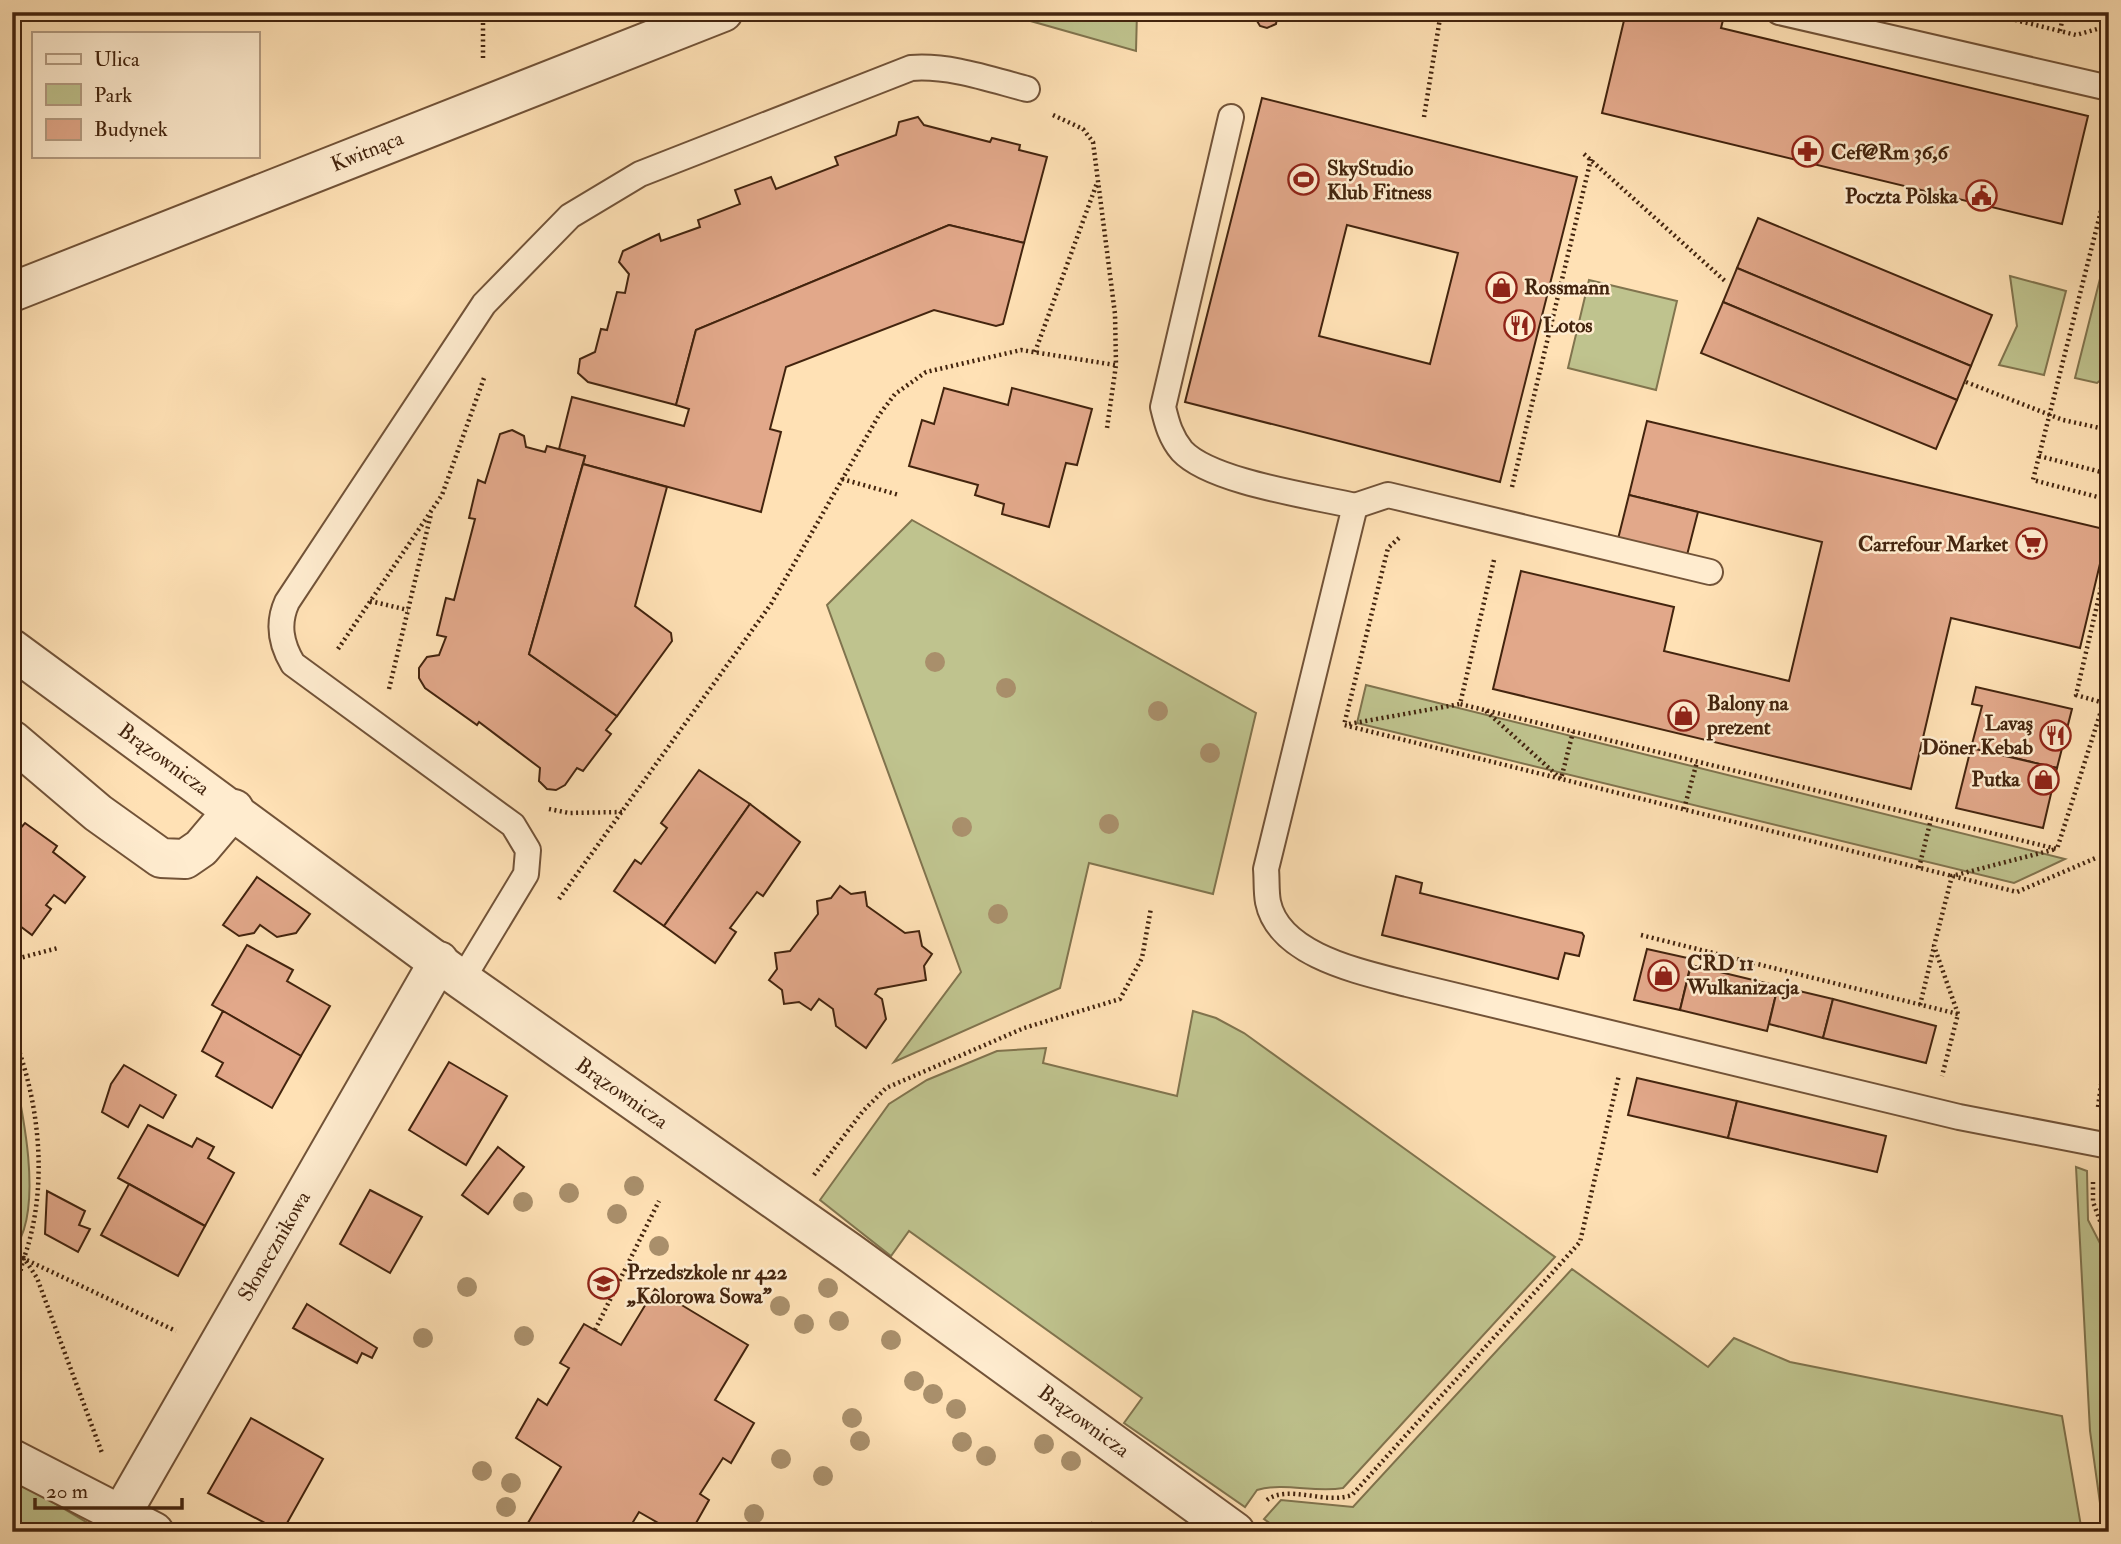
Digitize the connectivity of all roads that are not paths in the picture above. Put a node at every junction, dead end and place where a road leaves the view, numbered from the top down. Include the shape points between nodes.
1 (723, 12) edge
2 (1779, 12) edge
3 (2109, 88) edge
4 (1027, 89) dead end
5 (1231, 117) dead end
6 (12, 292) edge
7 (1355, 506) junction
8 (1710, 572) dead end
9 (12, 649) edge
10 (12, 740) edge
11 (234, 809) junction
12 (451, 971) junction
13 (2109, 1146) edge
14 (12, 1459) edge
15 (123, 1512) edge
16 (1248, 1520) edge
17 (155, 1532) edge

1 - 6 street, Kwitnąca
2 - 3 lane
4 - 12 lane via 930,66 911,68 640,174 570,216 484,304 287,602 281,615 283,647 293,664 513,825 528,850 526,874
5 - 7 lane via 1163,407 1169,432 1184,453 1223,475
7 - 8 lane via 1388,495
7 - 13 lane via 1266,869 1269,904 1290,941 1346,968 1407,984 1933,1111
9 - 11 street, Brązownicza
10 - 11 street via 98,813 161,858 185,859 201,848
11 - 12 street, Brązownicza
12 - 15 street, Słonecznikowa via 214,1350
12 - 16 street, Brązownicza via 788,1209
14 - 15 street
15 - 17 street

